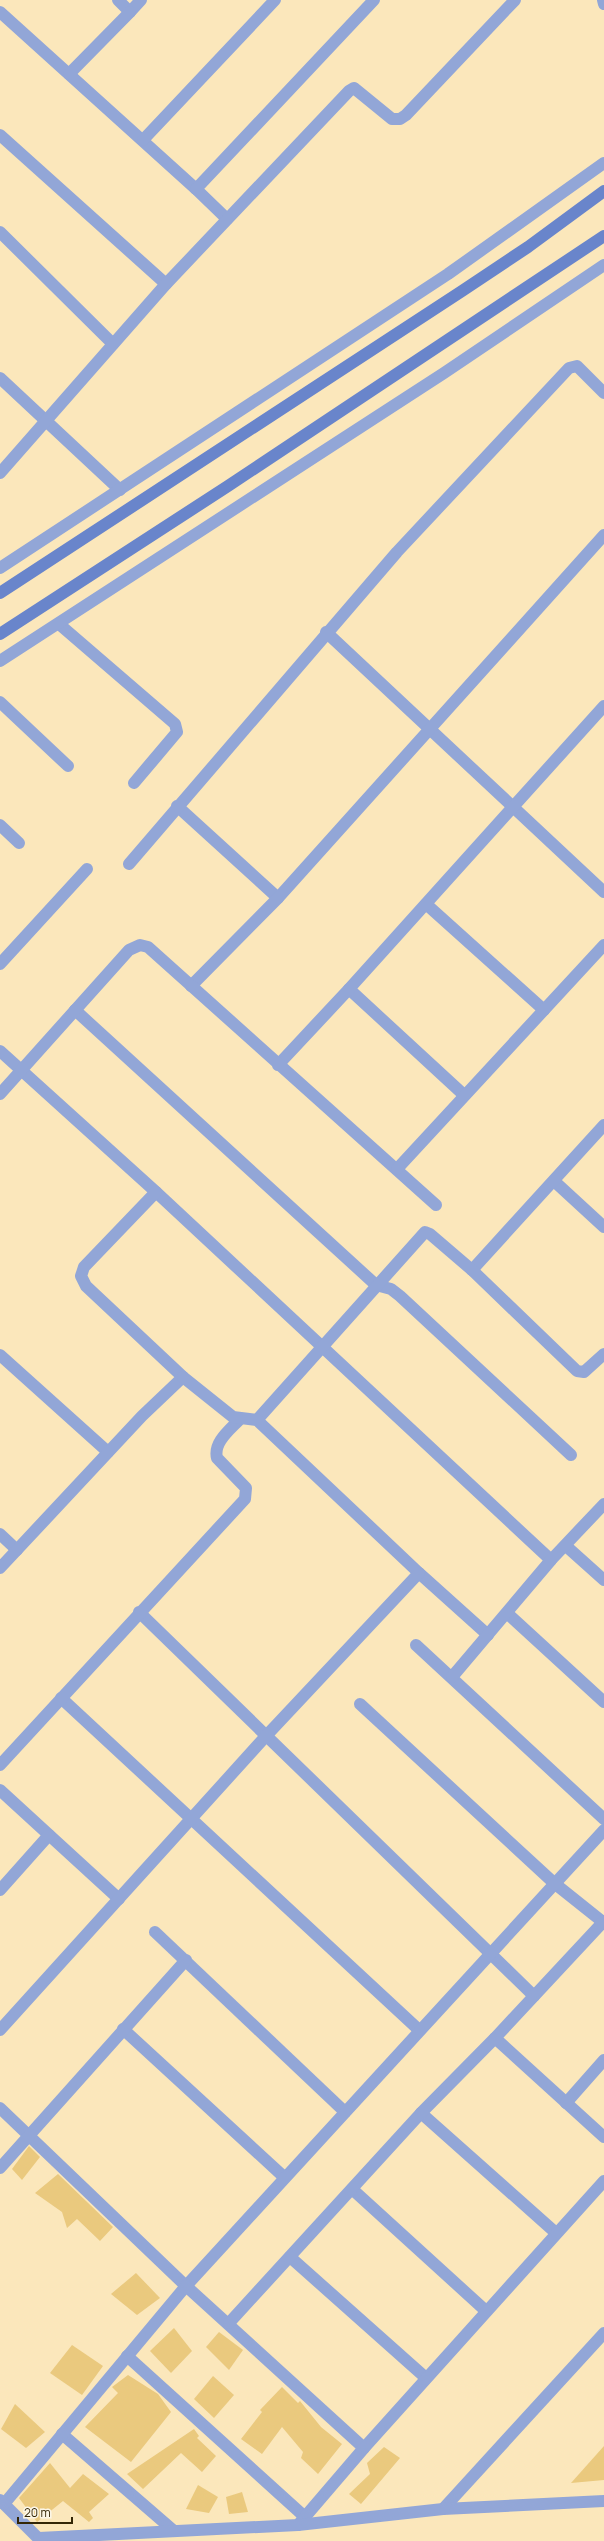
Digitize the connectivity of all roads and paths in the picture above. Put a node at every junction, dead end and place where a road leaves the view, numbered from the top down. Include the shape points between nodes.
1 (118, 0) edge
2 (141, 0) edge
3 (275, 0) edge
4 (374, 0) edge
5 (515, 0) edge
6 (603, 0) edge
7 (604, 4) edge
8 (0, 12) edge
9 (130, 12) junction
10 (69, 74) junction
11 (0, 135) edge
12 (143, 140) junction
13 (604, 163) edge
14 (196, 189) junction
15 (604, 191) edge
16 (227, 219) junction
17 (0, 232) edge
18 (604, 236) edge
19 (604, 265) edge
20 (166, 284) junction
21 (113, 344) junction
22 (0, 378) edge
23 (604, 393) edge
24 (46, 421) junction
25 (0, 473) edge
26 (120, 490) junction
27 (604, 535) edge
28 (0, 568) edge
29 (0, 593) edge
30 (60, 624) junction
31 (326, 632) junction
32 (0, 634) edge
33 (0, 661) edge
34 (0, 702) edge
35 (604, 706) edge
36 (430, 731) junction
37 (68, 766) dead end
38 (134, 783) dead end
39 (177, 806) junction
40 (512, 807) junction
41 (0, 825) edge
42 (19, 843) dead end
43 (129, 864) dead end
44 (88, 869) dead end
45 (604, 892) edge
46 (278, 898) junction
47 (426, 904) junction
48 (604, 945) edge
49 (0, 964) edge
50 (191, 986) junction
51 (349, 990) junction
52 (75, 1010) junction
53 (544, 1010) junction
54 (0, 1052) edge
55 (278, 1065) junction
56 (21, 1071) junction
57 (0, 1094) edge
58 (464, 1095) junction
59 (604, 1125) edge
60 (397, 1169) junction
61 (554, 1181) junction
62 (156, 1192) junction
63 (436, 1205) dead end
64 (604, 1227) edge
65 (472, 1270) junction
66 (376, 1285) junction
67 (322, 1347) junction
68 (604, 1354) edge
69 (0, 1355) edge
70 (182, 1377) junction
71 (240, 1418) junction
72 (257, 1420) junction
73 (108, 1452) junction
74 (571, 1455) dead end
75 (604, 1504) edge
76 (0, 1534) edge
77 (566, 1546) junction
78 (17, 1550) junction
79 (552, 1560) junction
80 (0, 1568) edge
81 (419, 1573) junction
82 (604, 1580) edge
83 (139, 1612) junction
84 (508, 1614) junction
85 (488, 1635) junction
86 (416, 1645) dead end
87 (452, 1677) junction
88 (62, 1698) junction
89 (604, 1702) edge
90 (360, 1704) dead end
91 (266, 1736) junction
92 (0, 1765) edge
93 (0, 1790) edge
94 (193, 1819) junction
95 (604, 1819) edge
96 (604, 1830) edge
97 (49, 1835) junction
98 (554, 1883) junction
99 (0, 1890) edge
100 (119, 1898) junction
101 (604, 1922) edge
102 (155, 1932) dead end
103 (491, 1954) junction
104 (186, 1960) junction
105 (534, 1996) junction
106 (123, 2029) junction
107 (0, 2030) edge
108 (419, 2030) junction
109 (495, 2038) junction
110 (604, 2060) edge
111 (566, 2103) junction
112 (0, 2108) edge
113 (345, 2112) junction
114 (421, 2113) junction
115 (30, 2134) junction
116 (604, 2137) edge
117 (0, 2168) edge
118 (284, 2177) junction
119 (604, 2182) edge
120 (352, 2189) junction
121 (556, 2233) junction
122 (290, 2257) junction
123 (186, 2286) junction
124 (486, 2311) junction
125 (229, 2323) junction
126 (604, 2333) edge
127 (127, 2356) junction
128 (426, 2378) junction
129 (62, 2434) junction
130 (364, 2448) junction
131 (604, 2501) edge
132 (2, 2502) edge
133 (443, 2509) junction
134 (301, 2521) junction
135 (174, 2532) junction
136 (40, 2540) edge

1 - 9 street
2 - 9 street
3 - 12 street
4 - 14 street
5 - 16 street via 406,115 392,119 354,88 349,91
6 - 7 street
8 - 10 street
9 - 10 street
10 - 12 street
11 - 20 street
12 - 14 street
13 - 26 street via 448,274
14 - 16 street
15 - 29 street via 456,296
16 - 20 street
17 - 21 street
18 - 32 street
19 - 30 street via 444,373
20 - 21 street
21 - 24 street
22 - 24 street
23 - 31 street via 577,366 569,368
24 - 25 street
24 - 26 street
26 - 28 street
27 - 36 street
30 - 33 street
30 - 38 street via 175,724 177,732 169,744
31 - 36 street
31 - 39 street
34 - 37 street
35 - 40 street
36 - 40 street
36 - 46 street
39 - 43 street
39 - 46 street
40 - 45 street
40 - 47 street
41 - 42 street
44 - 49 street
46 - 50 street
47 - 51 street
47 - 53 street
48 - 53 street
50 - 52 street via 148,947 140,944 129,950
50 - 55 street
51 - 55 street
51 - 58 street
52 - 56 street
52 - 66 street
53 - 58 street
54 - 56 street
55 - 60 street
56 - 57 street
56 - 62 street
58 - 60 street
59 - 61 street
60 - 63 street
61 - 64 street
61 - 65 street
62 - 67 street
62 - 70 street via 84,1267 81,1276 86,1286
65 - 66 street via 425,1232
65 - 68 street via 578,1370 584,1372 589,1369
66 - 67 street
66 - 74 street via 391,1289 400,1296
67 - 72 street
67 - 79 street
69 - 73 street
70 - 71 street via 233,1417
70 - 73 street
71 - 72 street
71 - 83 street via 220,1442 216,1451 217,1458 246,1488 245,1499
72 - 81 street
73 - 78 street
75 - 77 street
76 - 78 street
77 - 79 street
77 - 82 street
78 - 80 street
79 - 84 street
81 - 85 street
81 - 91 street
83 - 88 street
83 - 91 street
84 - 85 street
84 - 89 street
85 - 87 street
86 - 87 street
87 - 95 street
88 - 92 street
88 - 94 street
90 - 98 street
91 - 94 street
91 - 103 street
93 - 97 street
94 - 100 street
94 - 108 street
96 - 98 street
97 - 99 street
97 - 100 street
98 - 101 street
98 - 103 street
100 - 107 street
101 - 105 street
102 - 104 street
103 - 105 street
103 - 108 street
104 - 106 street
104 - 113 street
105 - 109 street
106 - 115 street
106 - 118 street
108 - 113 street
109 - 111 street
109 - 114 street
110 - 111 street
111 - 116 street
112 - 115 street
113 - 118 street
114 - 120 street
114 - 121 street
115 - 117 street
115 - 123 street
118 - 123 street
119 - 121 street
120 - 122 street
120 - 124 street
121 - 124 street
122 - 125 street
122 - 128 street
123 - 125 street
123 - 127 street
124 - 128 street
125 - 130 street
126 - 133 street
127 - 129 street
127 - 134 street
128 - 130 street
129 - 132 street
129 - 135 street
130 - 134 street
131 - 133 street
132 - 136 street
133 - 134 street
134 - 135 street
135 - 136 street

